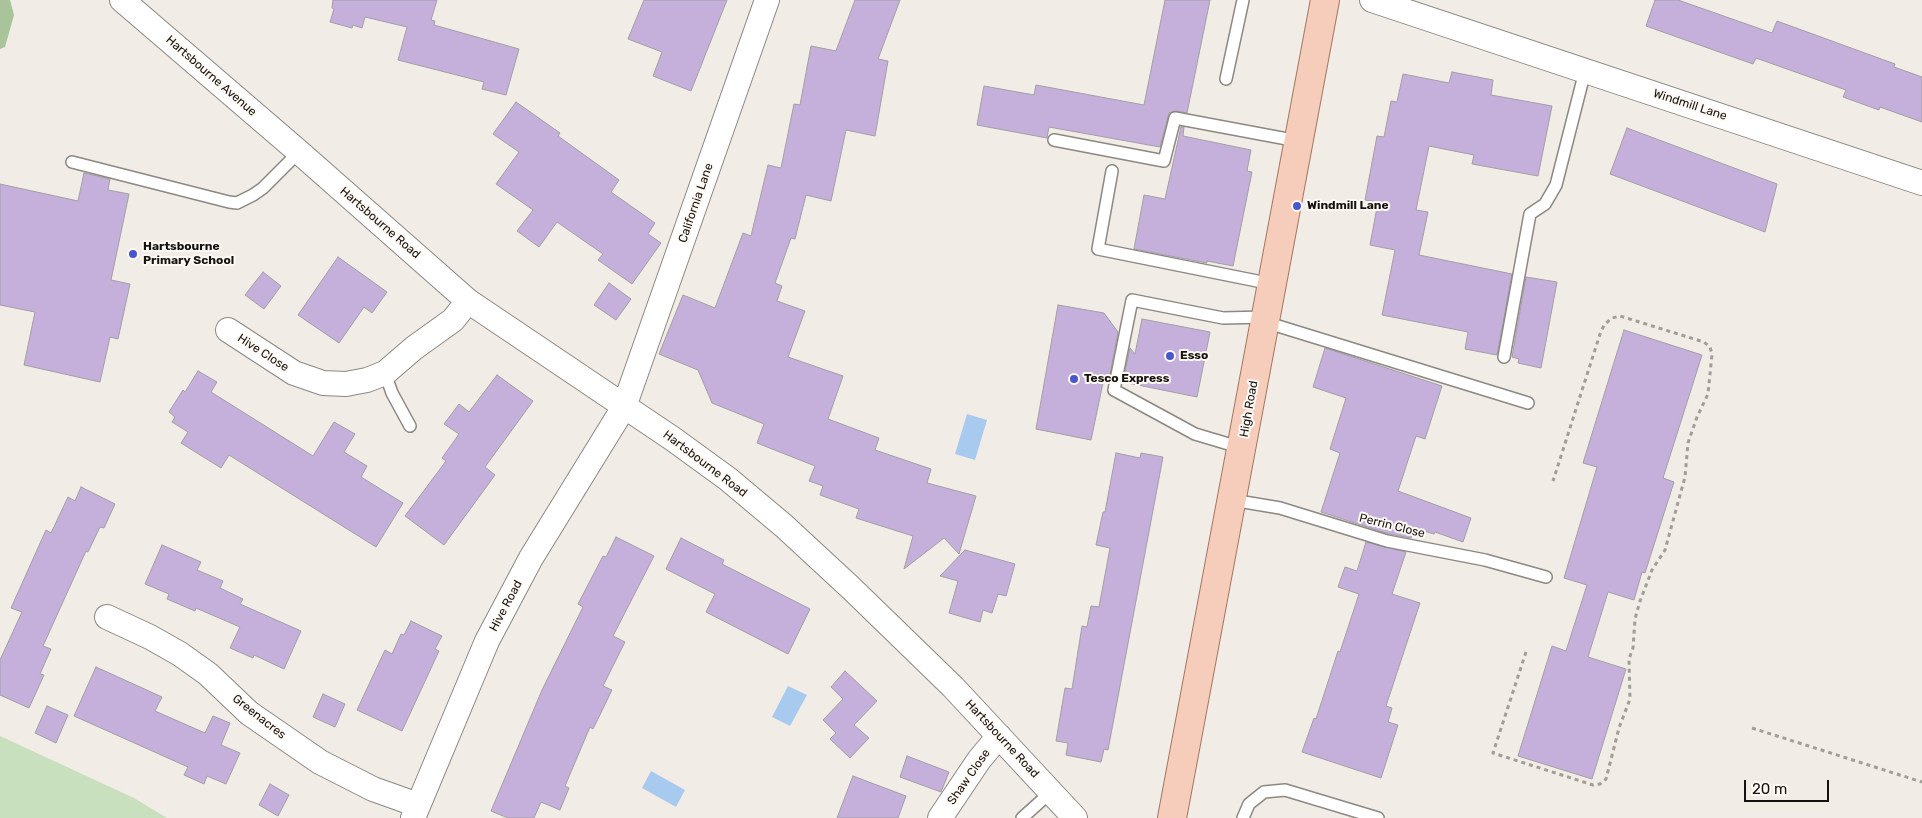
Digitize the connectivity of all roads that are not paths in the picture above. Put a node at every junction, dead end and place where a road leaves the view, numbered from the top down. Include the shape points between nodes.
1 (768, 0) edge
2 (1243, 0) edge
3 (1325, 0) edge
4 (1372, 0) edge
5 (131, 3) edge
6 (1585, 71) junction
7 (1226, 79) dead end
8 (1054, 140) dead end
9 (1298, 140) junction
10 (299, 152) junction
11 (72, 162) dead end
12 (1112, 171) dead end
13 (1922, 183) edge
14 (1272, 284) junction
15 (468, 301) junction
16 (1265, 320) junction
17 (228, 330) dead end
18 (1504, 356) dead end
19 (385, 373) junction
20 (1528, 403) dead end
21 (624, 406) junction
22 (410, 426) dead end
23 (1242, 448) junction
24 (1232, 500) junction
25 (1546, 577) dead end
26 (107, 617) dead end
27 (999, 736) junction
28 (1051, 792) junction
29 (416, 812) edge
30 (940, 818) edge
31 (1022, 818) edge
32 (1075, 818) edge
33 (1172, 818) edge
34 (1243, 818) edge
35 (1378, 818) edge

1 - 21 street, California Lane
2 - 7 lane
3 - 9 main road, High Road
4 - 6 street, Windmill Lane
5 - 10 street, Hartsbourne Avenue
6 - 13 street, Windmill Lane
6 - 18 lane via 1556,185 1545,204 1530,214
8 - 9 lane via 1164,161 1175,118
9 - 14 main road, High Road
10 - 11 lane via 263,188 237,203
10 - 15 street, Hartsbourne Road
12 - 14 lane via 1098,249
14 - 16 main road, High Road
15 - 19 street, Hive Close via 453,320
15 - 21 street, Hartsbourne Road
16 - 20 lane
16 - 23 main road, High Road
16 - 23 lane via 1223,318 1132,300 1114,390 1195,434
17 - 19 street, Hive Close via 294,373 323,383 346,384
19 - 22 lane
21 - 27 street, Hartsbourne Road via 674,439 784,526 892,627
21 - 29 street, Hive Road via 531,558 487,641
23 - 24 main road, High Road
24 - 25 lane, Perrin Close via 1280,508 1387,542 1485,560
24 - 33 main road, High Road
26 - 29 street, Greenacres via 180,654 208,674 249,713 320,762
27 - 28 street, Hartsbourne Road
27 - 30 street, Shaw Close
28 - 31 lane
28 - 32 street, Hartsbourne Road
34 - 35 lane via 1248,804 1264,792 1285,790

